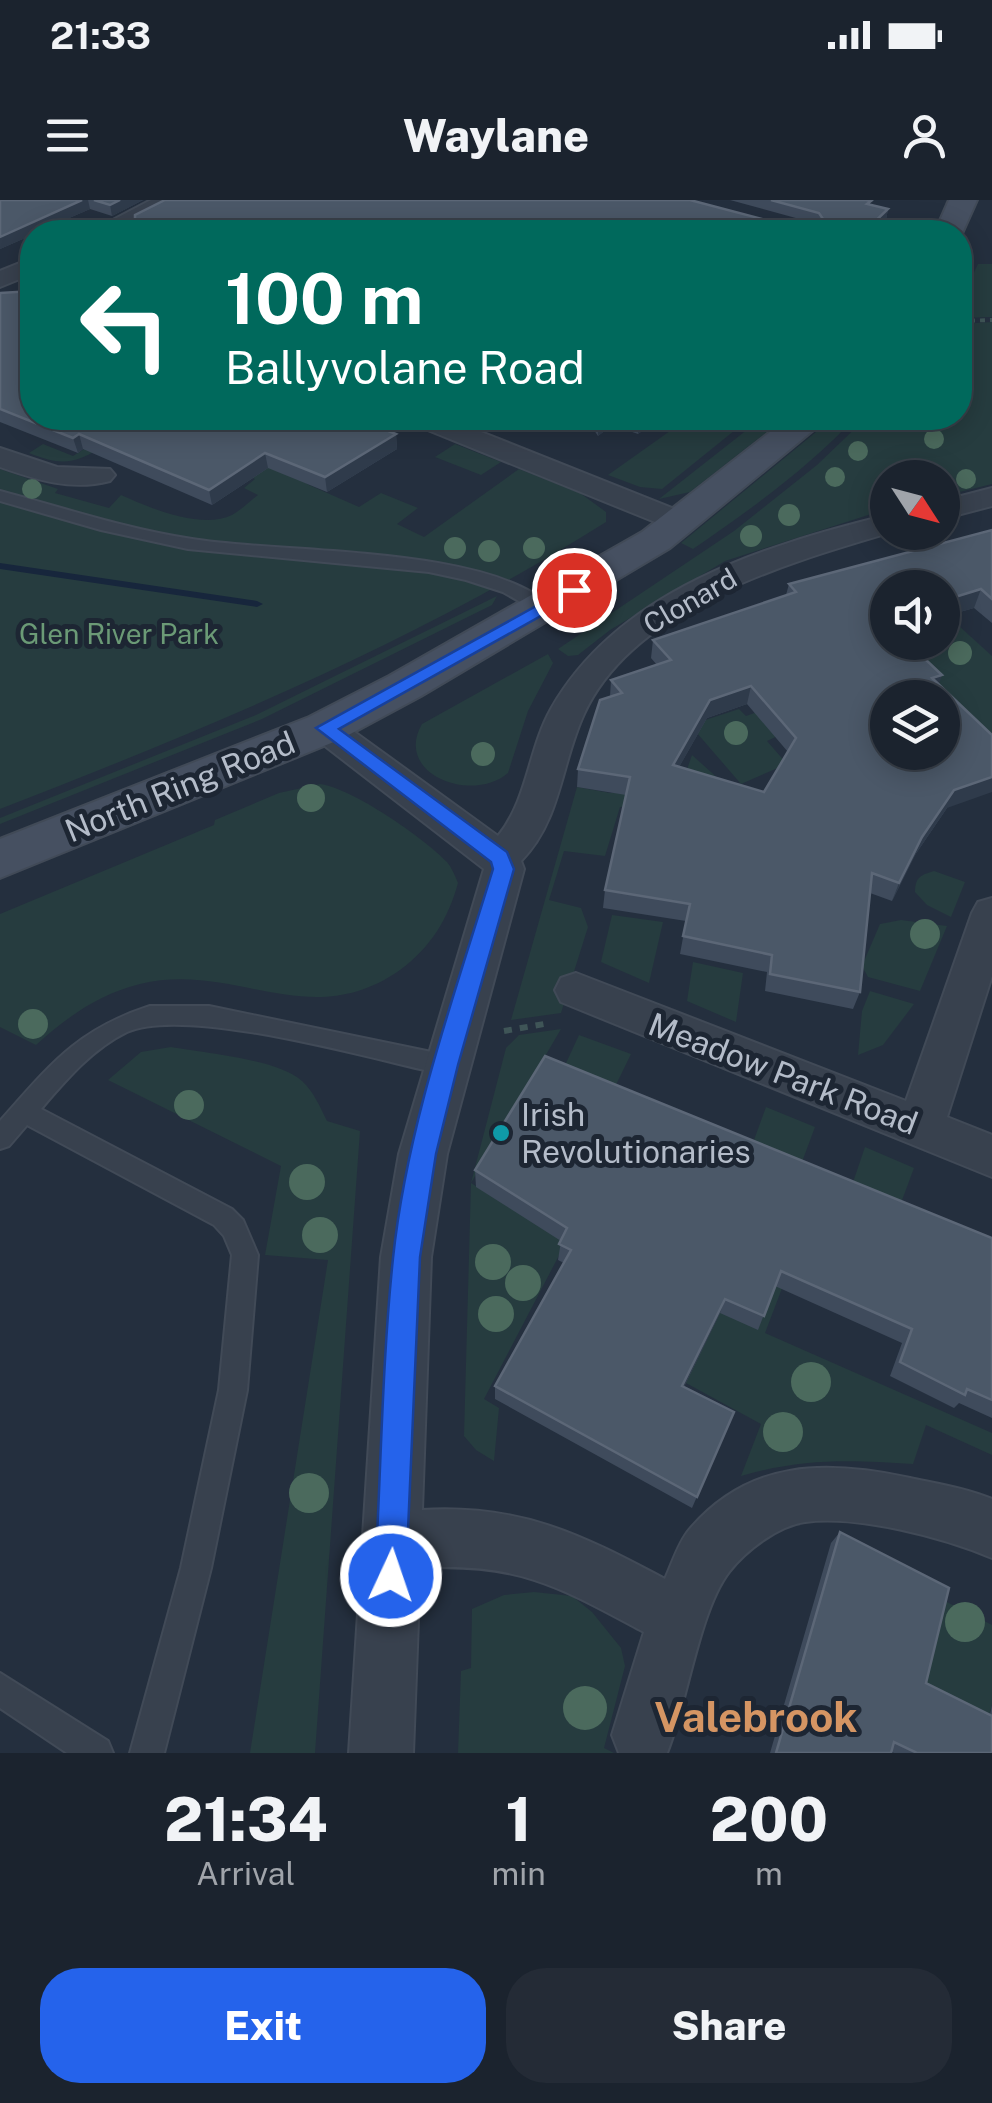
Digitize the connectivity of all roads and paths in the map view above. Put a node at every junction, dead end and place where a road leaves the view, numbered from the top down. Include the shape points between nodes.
1 (168, 200) edge
2 (126, 220) edge
3 (453, 430) edge
4 (795, 430) edge
5 (0, 457) edge
6 (100, 475) dead end
7 (0, 496) edge
8 (992, 497) edge
9 (960, 505) edge
10 (681, 522) junction
11 (870, 530) edge
12 (544, 608) junction
13 (325, 728) junction
14 (0, 858) edge
15 (500, 858) junction
16 (992, 913) edge
17 (568, 1007) joint
18 (498, 1033) dead end
19 (446, 1065) junction
20 (24, 1112) junction
21 (920, 1127) junction
22 (0, 1138) edge
23 (992, 1156) edge
24 (992, 1529) edge
25 (392, 1541) junction
26 (678, 1618) junction
27 (0, 1689) edge
28 (643, 1735) dead end
29 (96, 1753) edge
30 (147, 1753) edge
31 (381, 1753) edge

1 - 2 street
3 - 10 street
4 - 10 main road, North Ring Road
5 - 6 street via 54,476
7 - 12 lane via 219,549 468,576 508,586
8 - 9 street
10 - 12 main road, North Ring Road
11 - 15 street, Clonard via 728,576 631,634 580,683 524,833
12 - 13 main road, North Ring Road
13 - 14 main road, North Ring Road
13 - 15 street
15 - 19 street via 502,880
16 - 21 street
17 - 18 path
17 - 21 street, Meadow Park Road via 640,1019
19 - 20 lane via 176,1012 118,1026 88,1045
19 - 25 street via 406,1257
20 - 22 lane
20 - 30 lane via 223,1216 245,1254 230,1408
21 - 23 street, Meadow Park Road
24 - 26 street via 904,1503 804,1494 755,1511 708,1552
25 - 26 street via 465,1536 518,1544
25 - 31 street
26 - 28 street
27 - 29 lane

